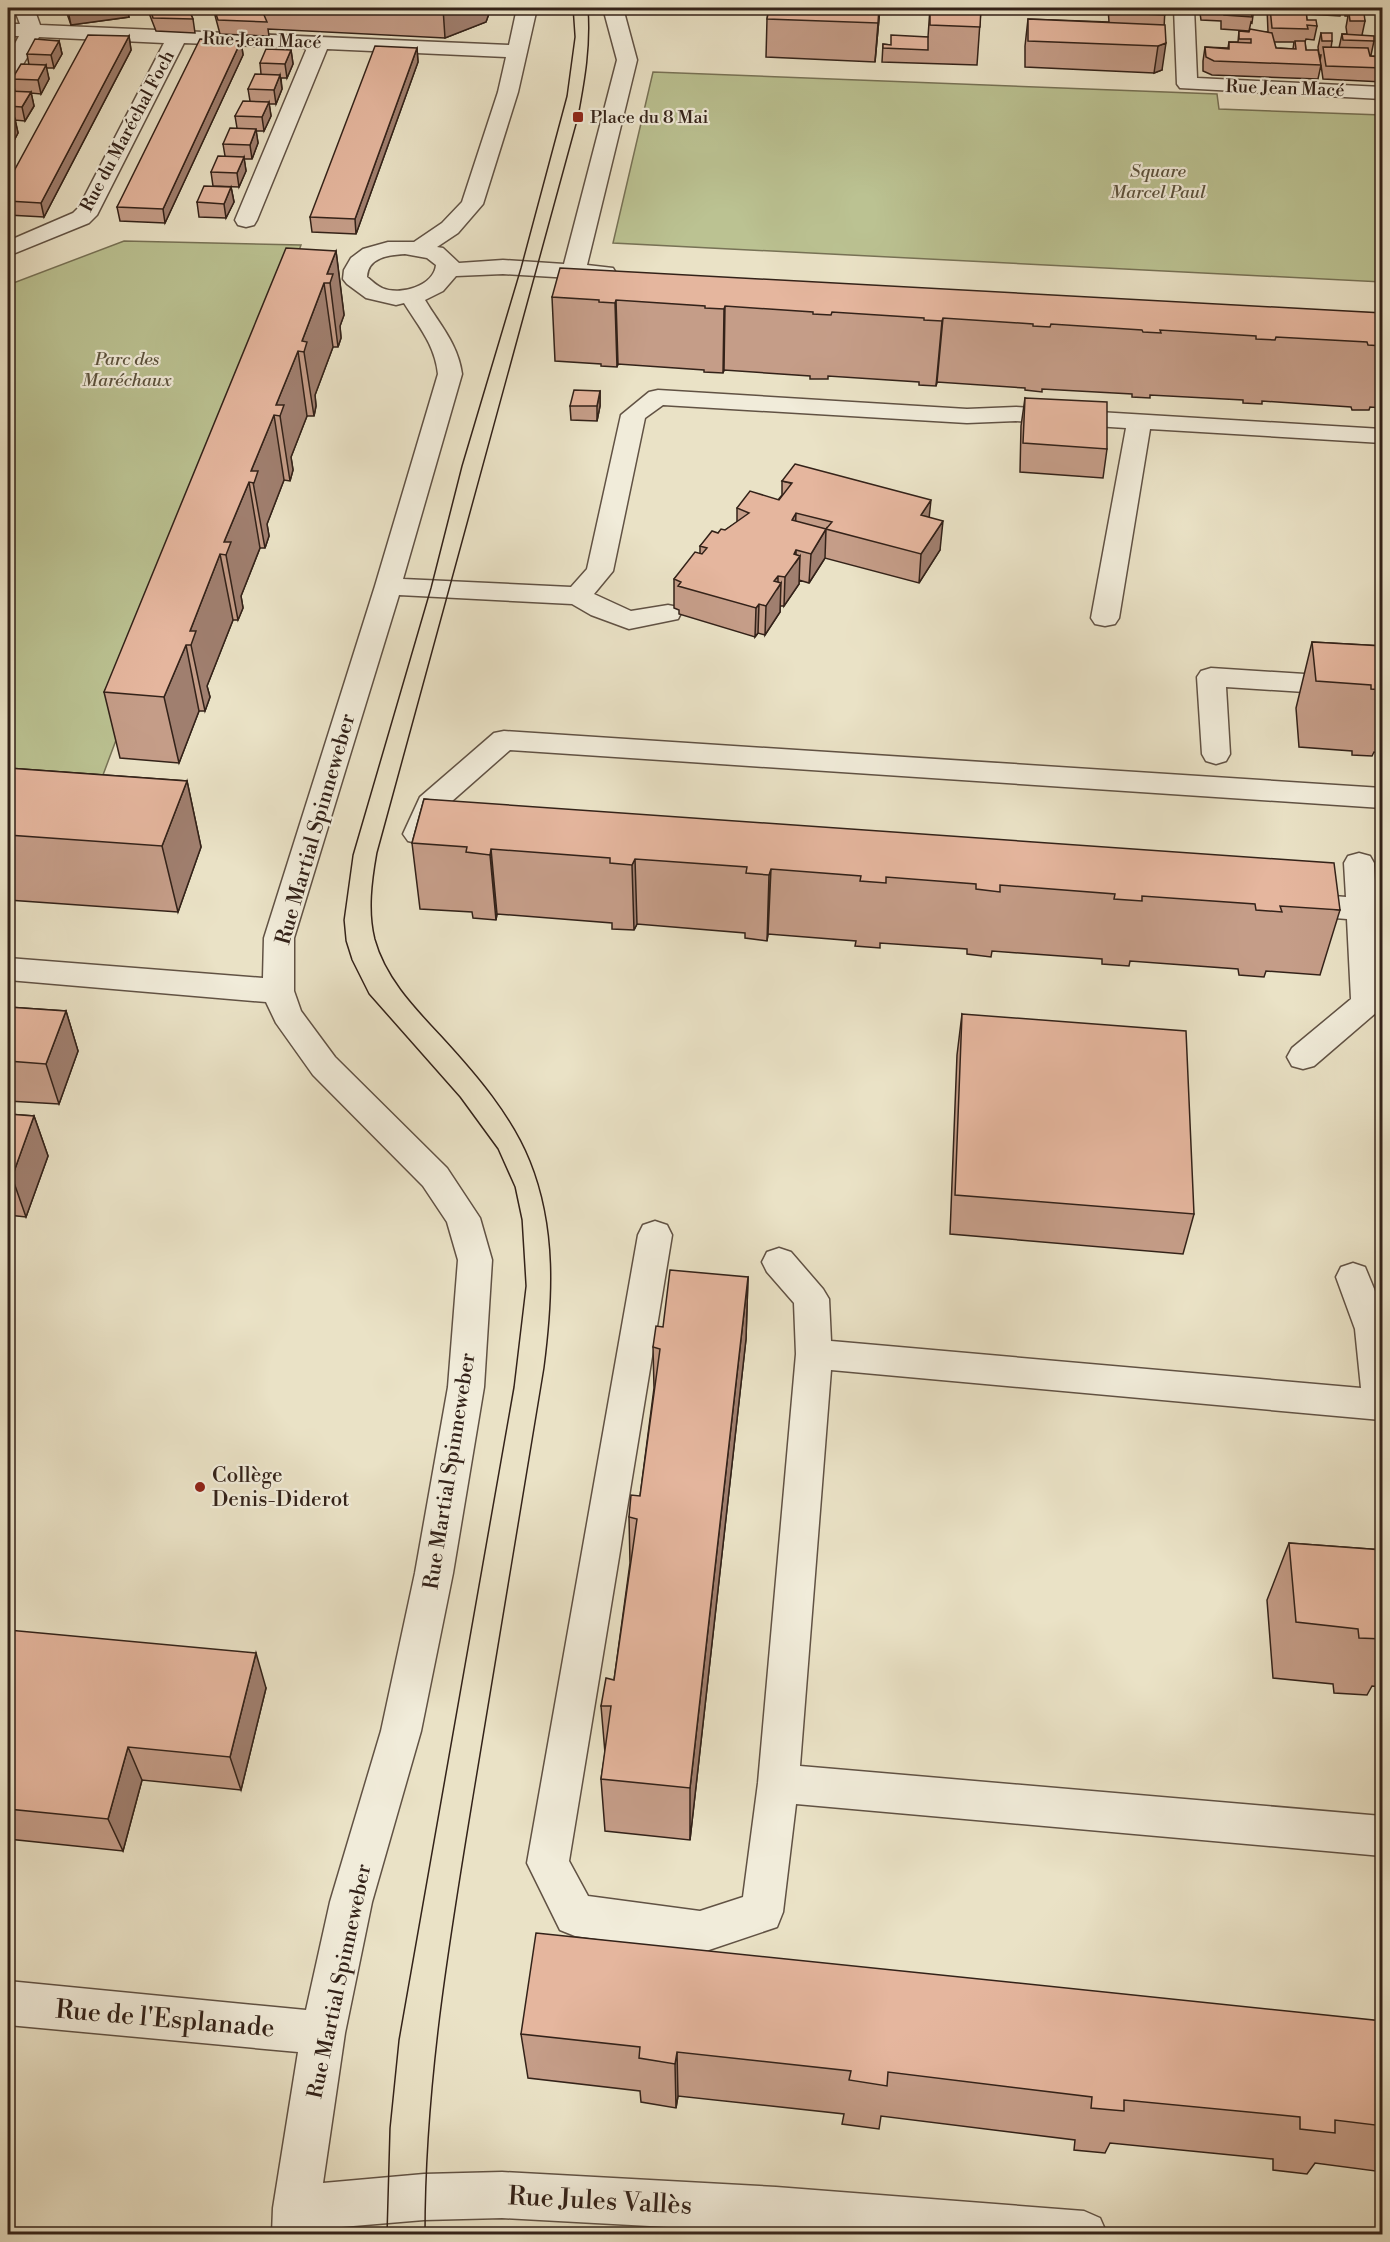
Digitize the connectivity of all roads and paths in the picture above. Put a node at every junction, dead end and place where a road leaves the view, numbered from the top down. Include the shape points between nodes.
1 (24, 8) edge
2 (527, 8) edge
3 (613, 8) edge
4 (1184, 8) edge
5 (8, 30) edge
6 (32, 31) junction
7 (177, 37) junction
8 (319, 43) junction
9 (516, 51) junction
10 (8, 74) edge
11 (1383, 93) edge
12 (246, 220) dead end
13 (420, 248) junction
14 (8, 249) edge
15 (449, 270) junction
16 (574, 271) junction
17 (628, 275) edge
18 (411, 296) junction
19 (1140, 422) junction
20 (1383, 436) edge
21 (388, 586) junction
22 (578, 596) junction
23 (668, 613) dead end
24 (1106, 618) dead end
25 (1383, 688) edge
26 (1215, 754) dead end
27 (1383, 798) edge
28 (454, 837) edge
29 (1359, 864) dead end
30 (1267, 902) edge
31 (1362, 909) junction
32 (8, 969) edge
33 (278, 991) junction
34 (1303, 1057) dead end
35 (655, 1235) dead end
36 (779, 1262) dead end
37 (1353, 1277) dead end
38 (814, 1354) junction
39 (778, 1783) junction
40 (1383, 1836) edge
41 (8, 2003) edge
42 (323, 2033) junction
43 (295, 2221) edge
44 (775, 2222) edge
45 (1084, 2235) edge

1 - 6 street
2 - 9 street
3 - 16 street via 627,60
4 - 11 street, Rue Jean Macé via 1187,84
5 - 6 street, Rue Jean Macé
6 - 7 street, Rue Jean Macé
6 - 10 street
7 - 8 street, Rue Jean Macé
7 - 14 street, Rue du Maréchal Foch via 89,210 81,218
8 - 9 street, Rue Jean Macé
8 - 12 street
9 - 13 street via 508,92 472,204 450,228
13 - 15 street via 441,256
13 - 18 street via 376,252 358,264 354,272 355,279 370,292
15 - 16 street via 503,267
15 - 18 street via 438,286
16 - 17 street
18 - 21 street, Rue Martial Spinneweber via 450,357 450,374
19 - 20 street
19 - 22 street via 658,397 633,415 600,571
19 - 24 street
21 - 22 street
21 - 33 street, Rue Martial Spinneweber via 279,938
22 - 23 street via 629,620
25 - 26 street via 1211,677
27 - 28 street via 504,740 430,804 418,834
29 - 31 street
30 - 31 street
31 - 34 street via 1367,1003
32 - 33 street
33 - 42 street, Rue Martial Spinneweber via 287,1015 324,1066 435,1177 463,1218 475,1260 466,1388 434,1573 401,1731 351,1902
35 - 39 street via 548,1863 575,1915 700,1932 762,1912
36 - 38 street via 811,1299
37 - 38 street via 1373,1329 1381,1405
38 - 39 street
39 - 40 street
41 - 42 street, Rue de l'Esplanade
42 - 43 street, Rue Martial Spinneweber
43 - 44 street, Rue Jules Vallès via 415,2198 502,2194
44 - 45 street, Rue Jules Vallès via 1043,2229

